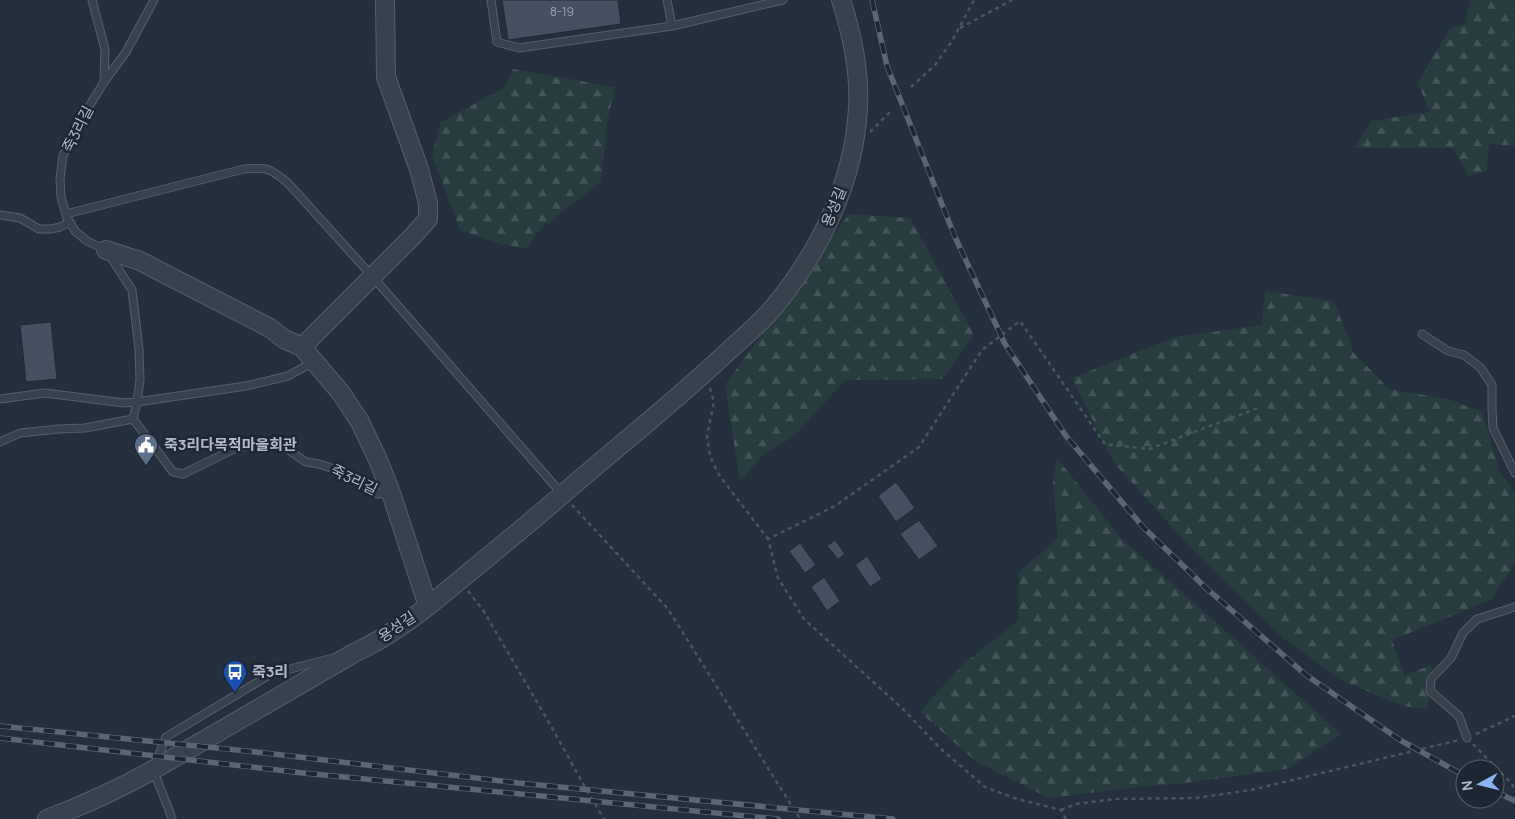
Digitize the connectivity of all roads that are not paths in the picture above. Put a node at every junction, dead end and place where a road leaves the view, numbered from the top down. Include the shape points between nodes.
1 (92, 0) edge
2 (154, 0) edge
3 (385, 0) edge
4 (491, 0) edge
5 (667, 0) edge
6 (783, 0) edge
7 (841, 0) edge
8 (672, 26) junction
9 (104, 82) junction
10 (66, 214) junction
11 (0, 215) edge
12 (70, 222) junction
13 (106, 250) junction
14 (372, 276) junction
15 (1422, 334) dead end
16 (302, 347) junction
17 (315, 361) junction
18 (0, 399) edge
19 (137, 402) junction
20 (132, 419) junction
21 (0, 442) edge
22 (1515, 473) edge
23 (391, 493) junction
24 (563, 494) junction
25 (428, 606) junction
26 (1515, 607) edge
27 (1467, 738) road end
28 (153, 770) junction
29 (47, 819) edge
30 (172, 819) edge

1 - 9 lane via 105,49
2 - 9 lane, 죽3리길 via 126,52
3 - 14 street via 386,77 419,169 428,203 428,218
4 - 8 lane via 497,42 519,48
5 - 8 lane
6 - 8 lane
7 - 24 street, 용성길 via 856,63 858,107 853,149 843,188 825,231 798,276 772,309 706,372
9 - 10 lane, 죽3리길 via 63,156 60,179
10 - 12 lane, 죽3리길
10 - 14 lane via 262,167 287,182
11 - 12 lane via 20,218 39,229 60,227
12 - 13 lane, 죽3리길 via 75,231
13 - 16 street, 죽3리길 via 140,262
13 - 19 lane, 죽3리길 via 132,290 140,372
14 - 16 street
14 - 24 lane
15 - 22 lane via 1448,351 1464,355 1481,368 1492,386 1493,428
16 - 17 street, 죽3리길
17 - 19 lane via 288,376 246,386
17 - 23 street, 죽3리길 via 360,422
18 - 19 lane via 45,393
19 - 20 lane, 죽3리길
20 - 21 lane via 85,428 20,433
20 - 23 lane, 죽3리길 via 173,472 183,474 232,450 267,445 284,447 306,462 334,469 377,494
23 - 25 street, 죽3리길
24 - 25 street, 용성길
25 - 28 street, 용성길 via 373,644 354,652
26 - 27 lane via 1477,619 1463,634 1451,658 1431,679 1430,691 1459,716
28 - 29 street, 용성길
28 - 30 lane

